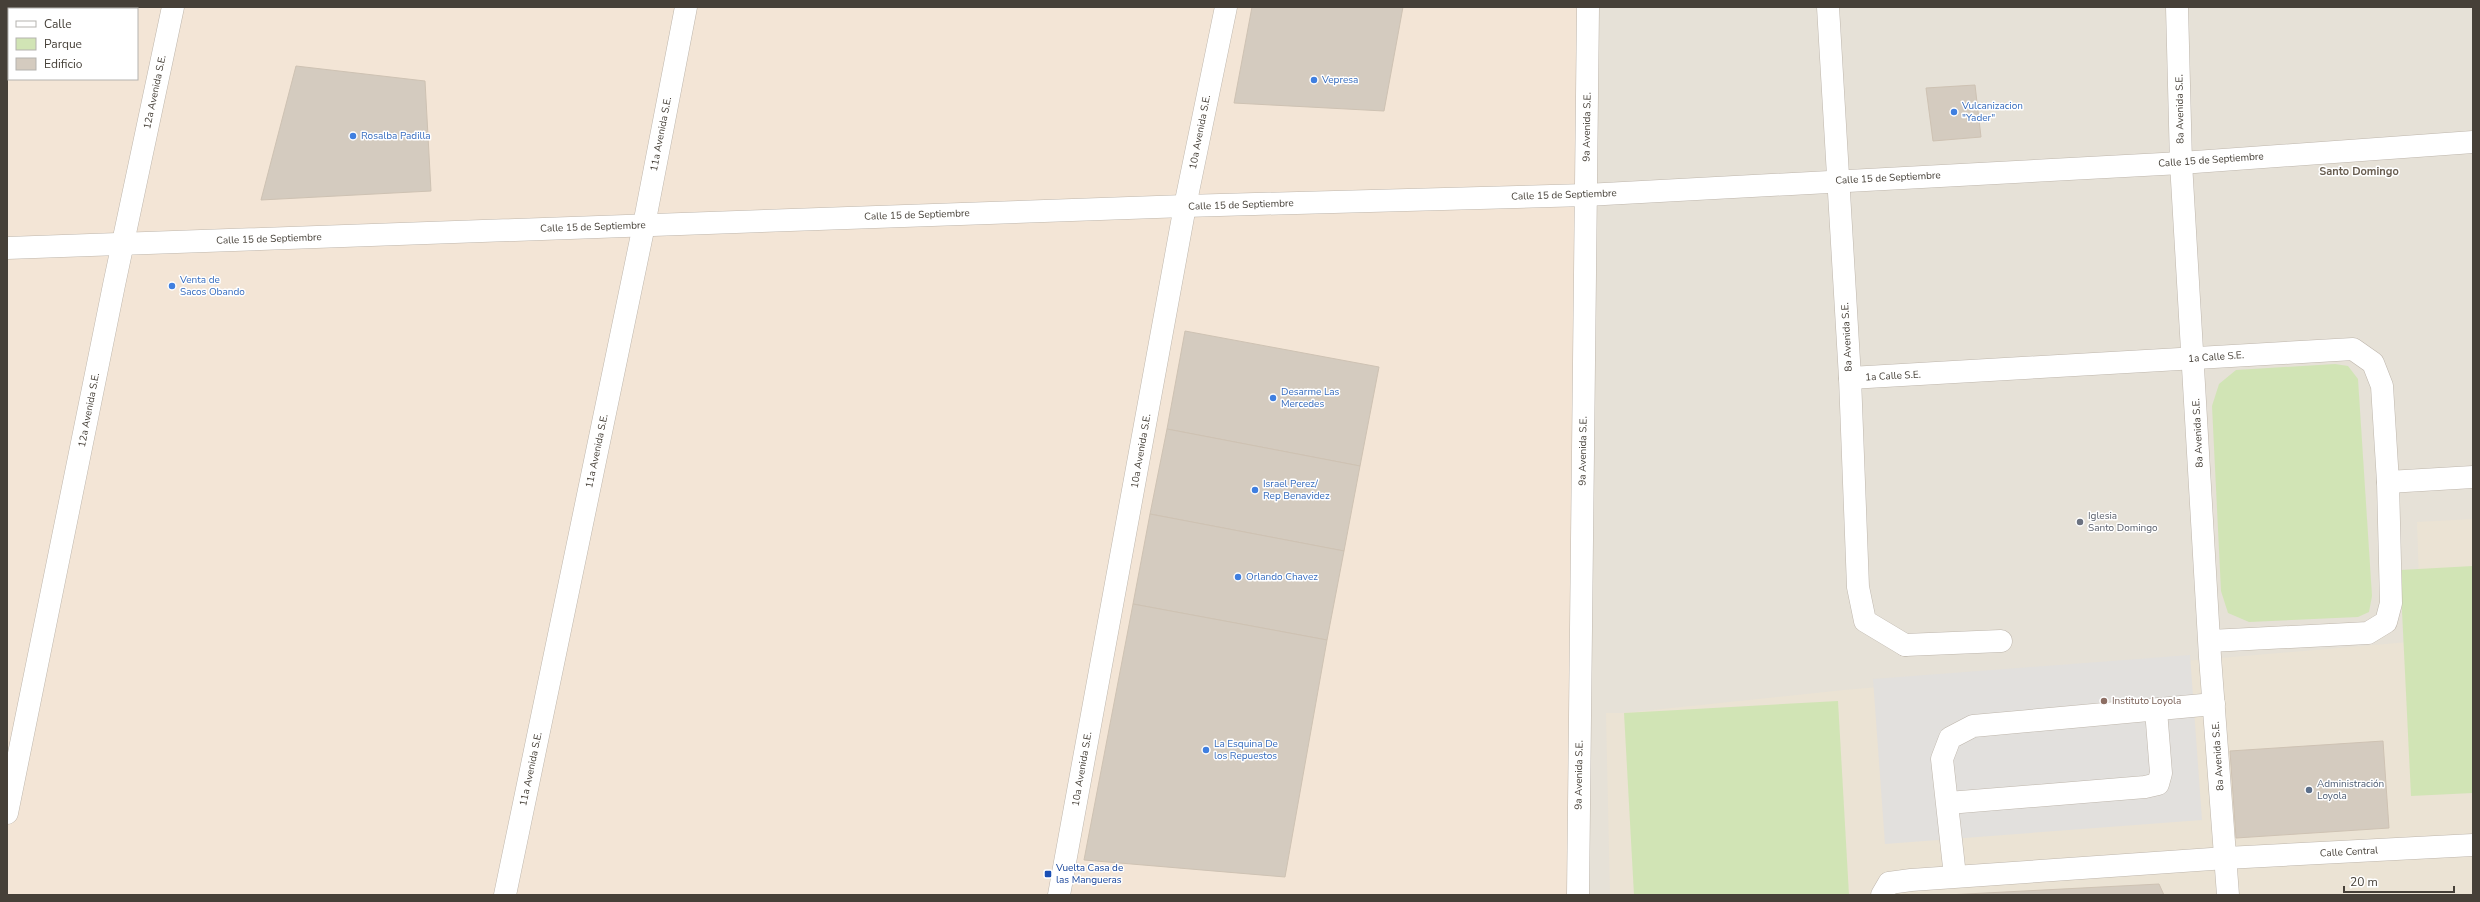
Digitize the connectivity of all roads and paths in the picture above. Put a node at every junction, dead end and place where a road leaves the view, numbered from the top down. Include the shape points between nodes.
1 (173, 7) edge
2 (686, 7) edge
3 (1226, 7) edge
4 (1588, 7) edge
5 (1828, 7) edge
6 (2177, 7) edge
7 (2473, 142) edge
8 (2181, 163) junction
9 (1838, 181) junction
10 (1586, 196) junction
11 (1186, 206) junction
12 (644, 225) junction
13 (123, 244) junction
14 (7, 248) edge
15 (2193, 359) junction
16 (1850, 378) junction
17 (2473, 477) edge
18 (2388, 482) junction
19 (2001, 641) dead end
20 (2210, 641) junction
21 (2214, 704) junction
22 (2156, 710) junction
23 (1948, 803) junction
24 (7, 813) edge
25 (2473, 845) edge
26 (2226, 858) junction
27 (1955, 876) junction
28 (505, 895) edge
29 (1059, 895) edge
30 (1578, 895) edge
31 (1882, 895) edge
32 (2228, 895) edge

1 - 13 street, 12a Avenida S.E.
2 - 12 street, 11a Avenida S.E.
3 - 11 street, 10a Avenida S.E.
4 - 10 street, 9a Avenida S.E.
5 - 9 street, 8a Avenida S.E.
6 - 8 street, 8a Avenida S.E.
7 - 8 street, Calle 15 de Septiembre
8 - 9 street, Calle 15 de Septiembre
8 - 15 street, 8a Avenida S.E.
9 - 10 street, Calle 15 de Septiembre
9 - 16 street, 8a Avenida S.E.
10 - 11 street, Calle 15 de Septiembre
10 - 30 street, 9a Avenida S.E.
11 - 12 street, Calle 15 de Septiembre
11 - 29 street, 10a Avenida S.E.
12 - 13 street, Calle 15 de Septiembre
12 - 28 street, 11a Avenida S.E.
13 - 14 street, Calle 15 de Septiembre
13 - 24 street, 12a Avenida S.E.
15 - 16 street, 1a Calle S.E.
15 - 18 street, 1a Calle S.E. via 2353,349 2372,363 2382,386
15 - 20 street, 8a Avenida S.E.
16 - 19 street, 8a Avenida S.E. via 1860,594 1866,621 1905,645
17 - 18 street
18 - 20 street, 1a Calle S.E. via 2391,603 2386,622 2368,633
20 - 21 street, 8a Avenida S.E.
21 - 22 street
21 - 26 street, 8a Avenida S.E.
22 - 23 street via 1973,726 1950,738 1942,759
22 - 23 street via 2161,773 2158,784
23 - 27 street
25 - 26 street, Calle Central
26 - 27 street, Calle Central
26 - 32 street, 8a Avenida S.E.
27 - 31 street, Calle Central via 1889,883

